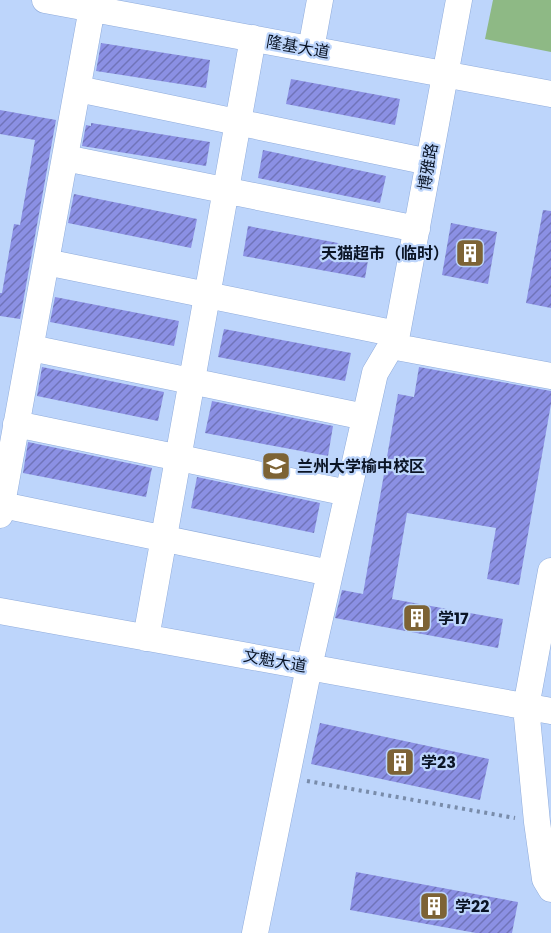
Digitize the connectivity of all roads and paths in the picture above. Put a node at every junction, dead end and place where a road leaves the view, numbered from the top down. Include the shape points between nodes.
1 (45, 0) edge
2 (320, 0) edge
3 (459, 0) edge
4 (92, 9) junction
5 (253, 38) junction
6 (311, 49) junction
7 (445, 74) junction
8 (78, 88) junction
9 (551, 93) edge
10 (239, 122) junction
11 (65, 158) junction
12 (429, 162) junction
13 (226, 190) junction
14 (417, 229) junction
15 (46, 262) junction
16 (207, 296) junction
17 (394, 340) junction
18 (31, 348) junction
19 (551, 376) edge
20 (192, 381) junction
21 (365, 417) junction
22 (16, 424) junction
23 (178, 458) junction
24 (348, 493) junction
25 (1, 510) edge
26 (164, 539) junction
27 (551, 571) edge
28 (330, 573) junction
29 (0, 611) edge
30 (146, 638) junction
31 (309, 667) junction
32 (539, 709) edge
33 (286, 777) junction
34 (537, 822) junction
35 (551, 889) edge
36 (255, 933) edge

1 - 4 street, 隆基大道
2 - 6 street
3 - 7 street, 博雅路
4 - 5 street, 隆基大道
4 - 8 street
5 - 6 street, 隆基大道
5 - 10 street
6 - 7 street, 隆基大道
7 - 9 street, 隆基大道
7 - 12 street, 博雅路
8 - 10 street
8 - 11 street
10 - 12 street
10 - 13 street
11 - 13 street
11 - 15 street
12 - 14 street, 博雅路
13 - 14 street
13 - 16 street
14 - 17 street, 博雅路
15 - 16 street
15 - 18 street
16 - 17 street
16 - 20 street
17 - 19 street
17 - 21 street, 博雅路 via 375,373
18 - 20 street
18 - 22 street
20 - 21 street
20 - 23 street
21 - 24 street, 博雅路
22 - 23 street
22 - 25 street
23 - 24 street
23 - 26 street
24 - 28 street, 博雅路
25 - 26 street
26 - 28 street
26 - 30 street
27 - 32 street
28 - 31 street, 博雅路
29 - 30 street, 文魁大道
30 - 31 street, 文魁大道
31 - 32 street, 文魁大道
31 - 33 street, 博雅路
32 - 34 street
33 - 34 path
33 - 36 street, 博雅路
34 - 35 street via 545,879

